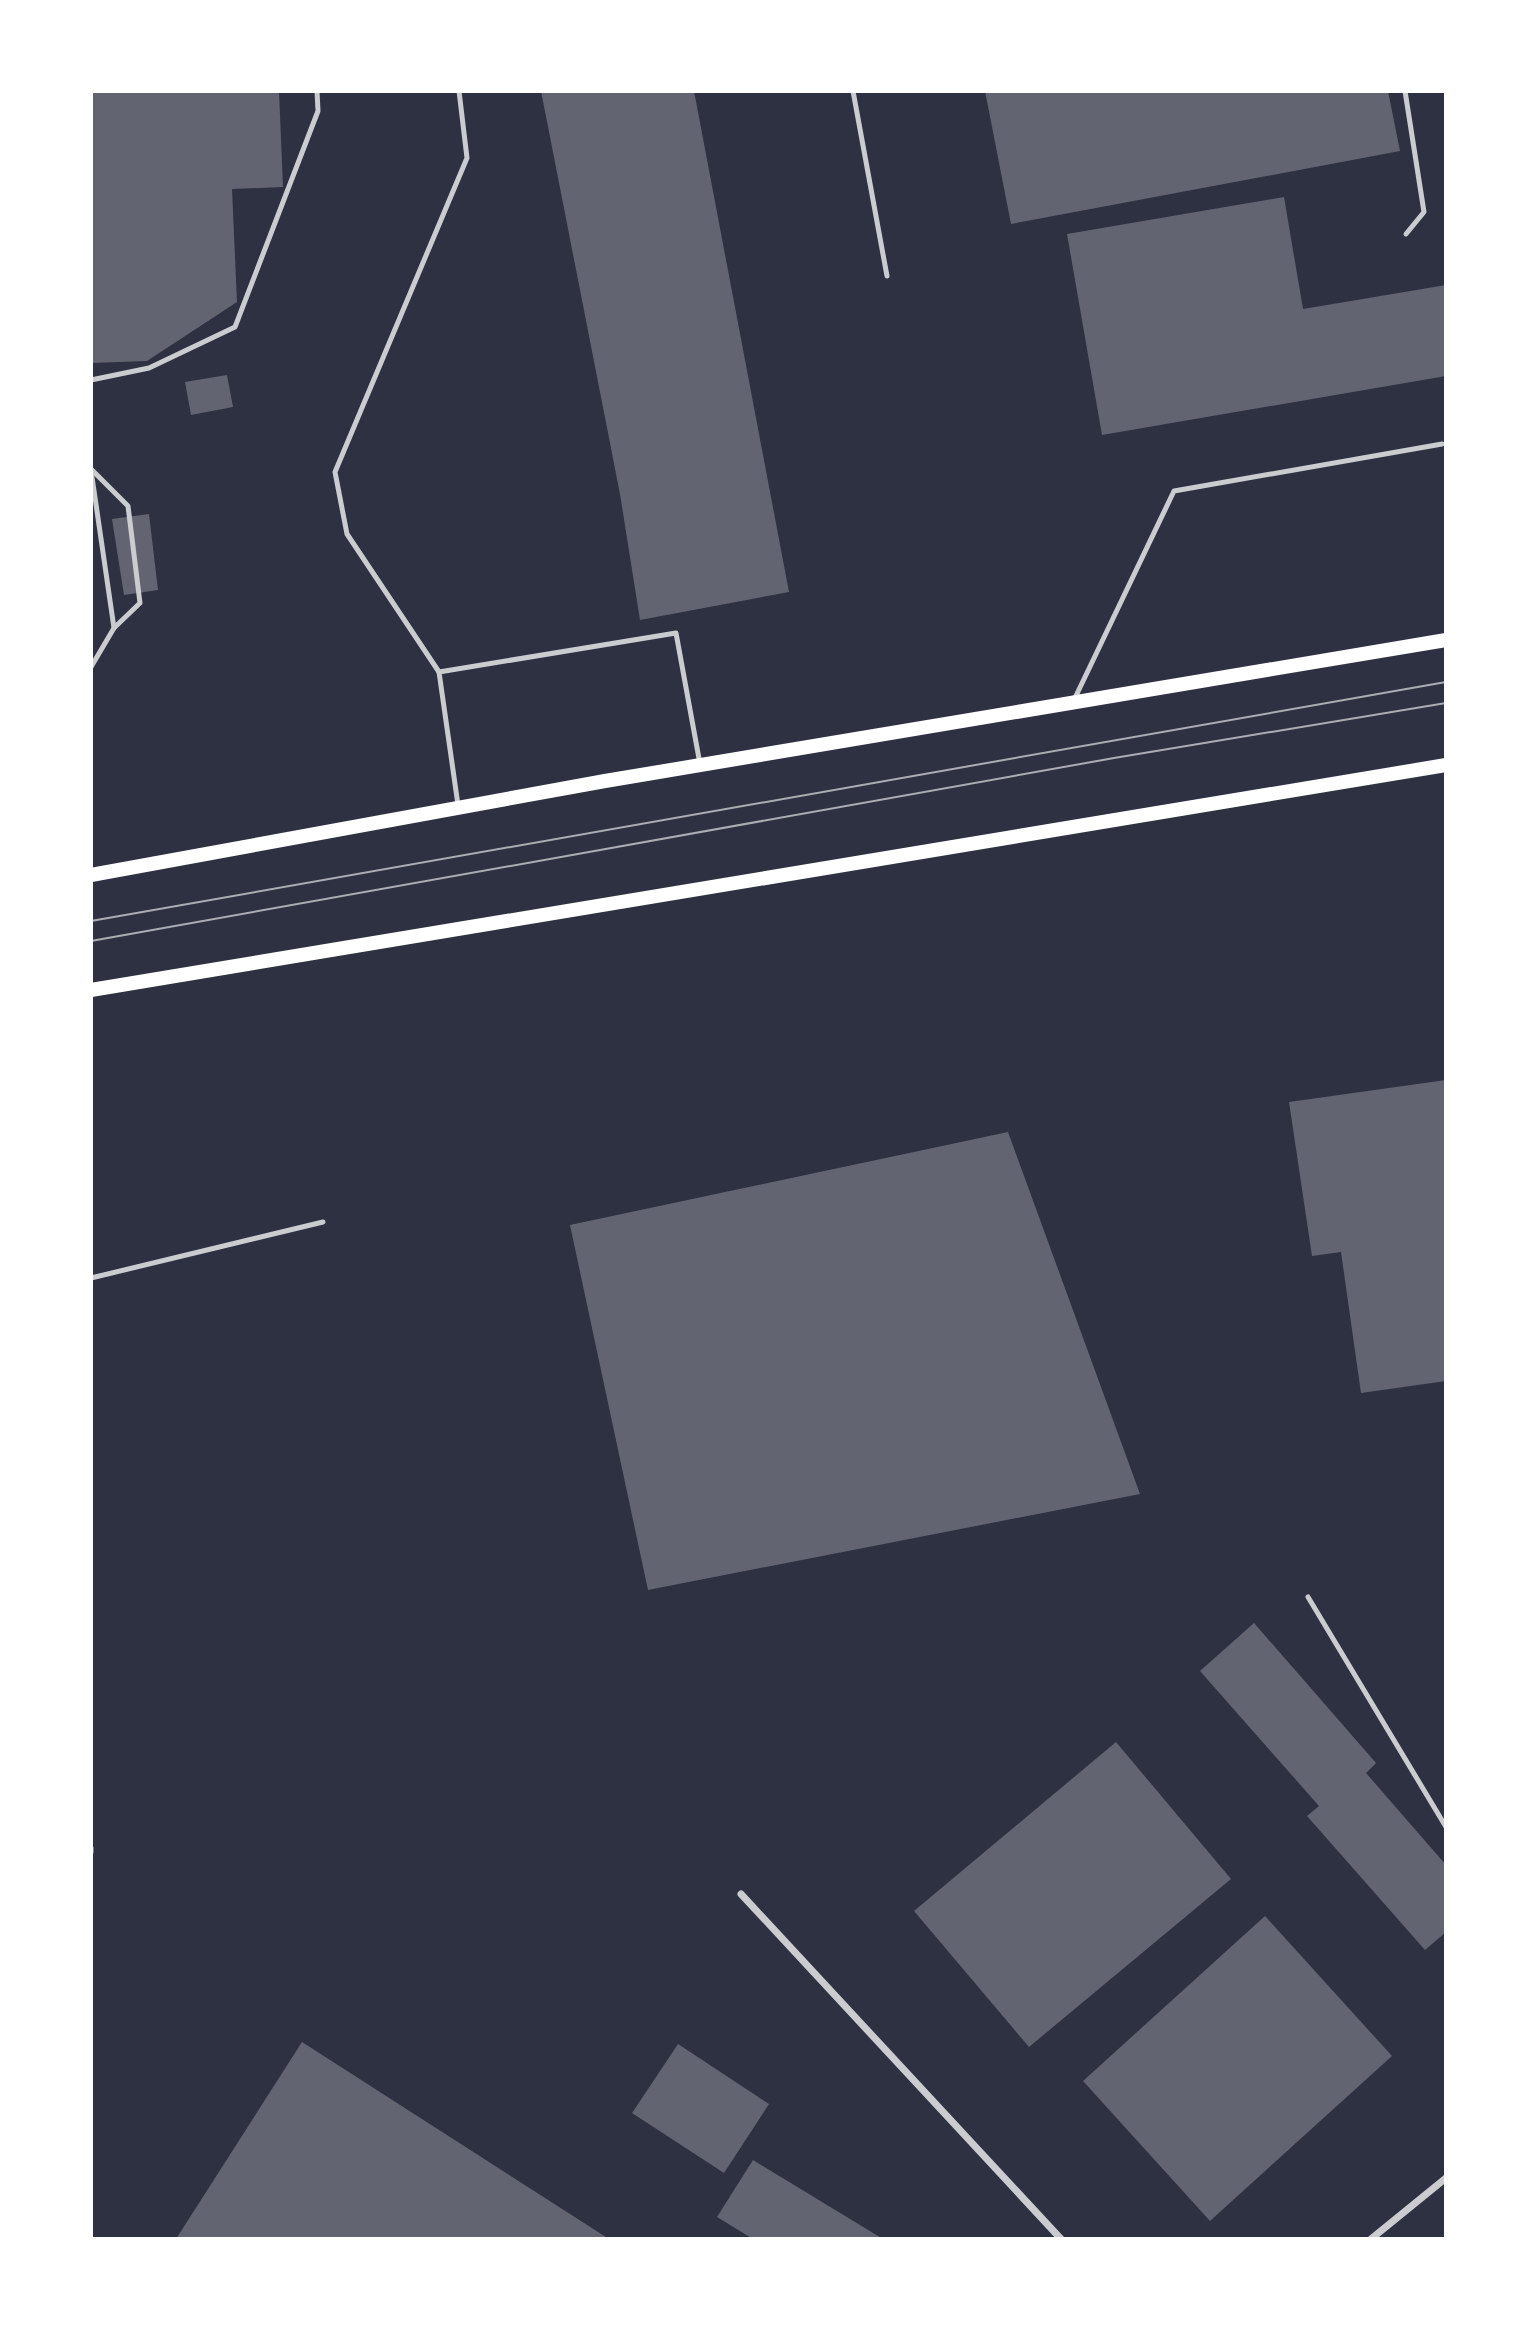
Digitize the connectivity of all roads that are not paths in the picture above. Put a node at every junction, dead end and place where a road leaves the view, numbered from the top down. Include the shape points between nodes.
1 (317, 91) edge
2 (460, 91) edge
3 (853, 91) edge
4 (1405, 91) edge
5 (1406, 234) dead end
6 (887, 276) dead end
7 (91, 380) edge
8 (1442, 444) dead end
9 (92, 470) edge
10 (114, 628) junction
11 (1446, 640) edge
12 (91, 667) edge
13 (439, 672) junction
14 (1072, 703) junction
15 (700, 765) junction
16 (1446, 765) edge
17 (459, 808) junction
18 (91, 875) edge
19 (91, 990) edge
20 (323, 1222) dead end
21 (91, 1278) edge
22 (1308, 1597) dead end
23 (1446, 1827) edge
24 (741, 1895) dead end
25 (1446, 2178) edge
26 (1061, 2239) edge
27 (1371, 2239) edge

1 - 7 lane via 318,111 234,327 149,368
2 - 13 lane via 467,158 335,472 347,534
3 - 6 lane
4 - 5 lane via 1424,212
8 - 14 lane via 1174,491
9 - 10 lane
9 - 10 lane via 128,506 140,603
10 - 12 lane
11 - 14 main road
13 - 15 lane via 676,633
13 - 17 lane
14 - 15 main road
15 - 17 main road
16 - 19 main road
17 - 18 main road
20 - 21 lane
22 - 23 lane
24 - 26 street
25 - 27 street

